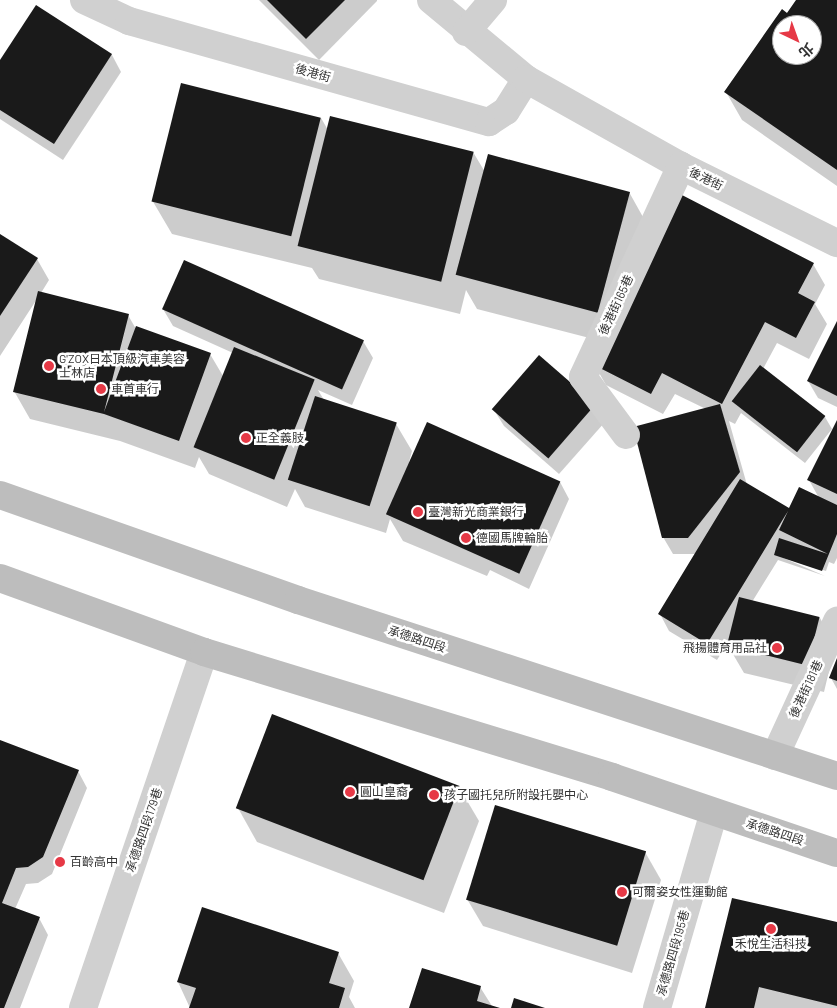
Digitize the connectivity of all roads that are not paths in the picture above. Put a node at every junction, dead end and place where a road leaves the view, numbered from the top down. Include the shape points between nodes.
1 (84, 0) edge
2 (431, 0) edge
3 (493, 0) edge
4 (466, 32) junction
5 (526, 79) junction
6 (681, 166) junction
7 (837, 243) edge
8 (626, 435) dead end
9 (0, 495) edge
10 (0, 578) edge
11 (837, 621) edge
12 (204, 652) junction
13 (775, 756) junction
14 (837, 776) edge
15 (714, 812) junction
16 (837, 853) edge
17 (83, 1008) edge
18 (657, 1008) edge

1 - 5 street, 後港街 via 129,21 489,122 506,111
2 - 4 street, 後港街
3 - 4 street
4 - 5 street, 後港街
5 - 6 street, 後港街
6 - 7 street, 後港街
6 - 8 street, 後港街165巷 via 583,377
9 - 13 main road, 承德路四段 via 298,600
10 - 12 main road, 承德路四段
11 - 13 street, 後港街181巷
12 - 15 main road, 承德路四段 via 602,774
12 - 17 street, 承德路四段179巷
13 - 14 main road, 承德路四段
15 - 16 main road, 承德路四段
15 - 18 street, 承德路四段195巷

